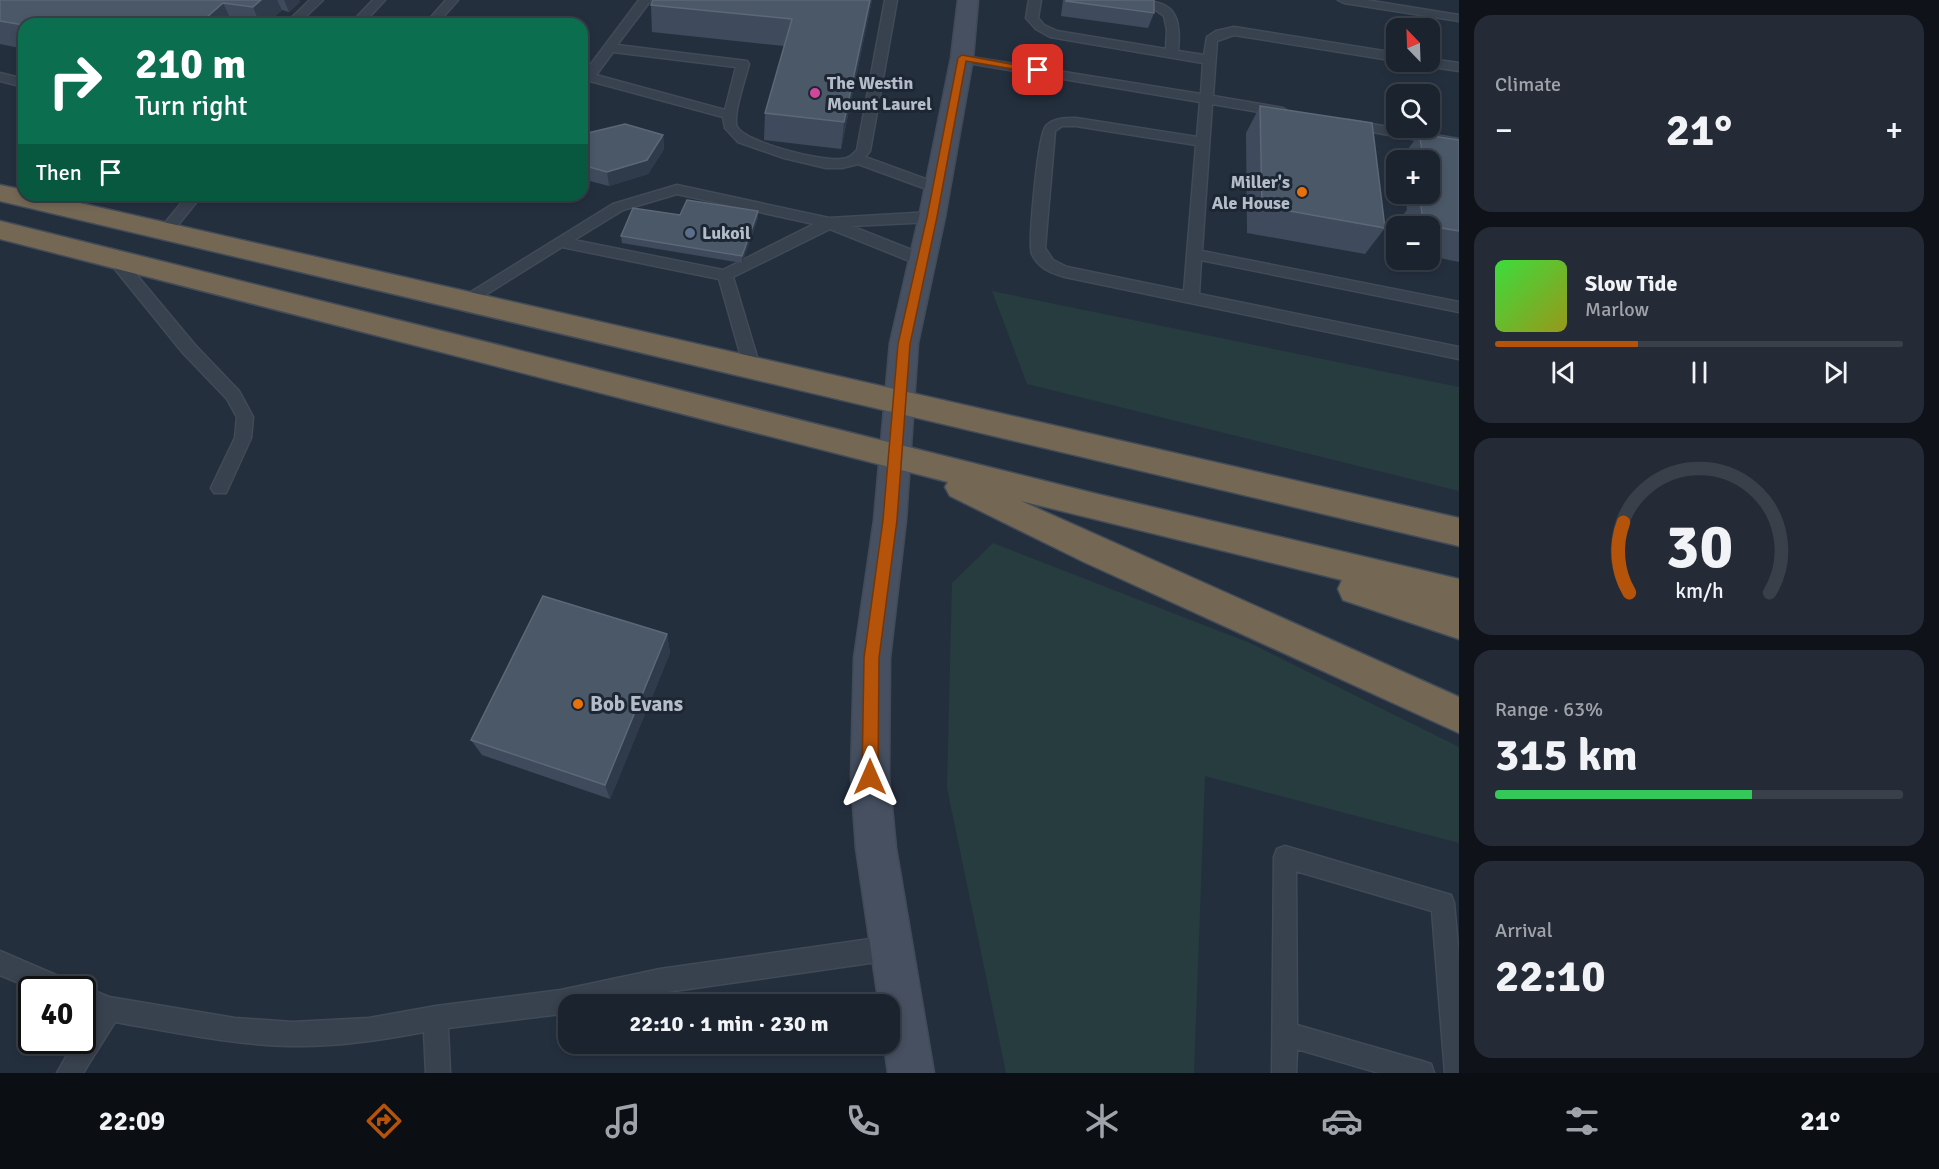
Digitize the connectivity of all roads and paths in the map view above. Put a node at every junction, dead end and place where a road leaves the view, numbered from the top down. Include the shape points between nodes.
1 (317, 0) edge
2 (379, 0) edge
3 (452, 0) edge
4 (645, 0) edge
5 (891, 0) edge
6 (968, 0) edge
7 (1035, 0) edge
8 (1134, 0) edge
9 (1344, 0) edge
10 (298, 18) edge
11 (362, 18) edge
12 (436, 18) edge
13 (1459, 18) edge
14 (609, 48) junction
15 (1172, 54) junction
16 (1386, 55) edge
17 (962, 58) junction
18 (1209, 60) junction
19 (1440, 64) edge
20 (1459, 67) edge
21 (588, 75) edge
22 (0, 77) edge
23 (588, 80) edge
24 (18, 81) edge
25 (1207, 99) junction
26 (1296, 114) edge
27 (730, 115) junction
28 (1337, 122) edge
29 (1203, 142) junction
30 (1459, 143) edge
31 (858, 159) junction
32 (937, 188) junction
33 (0, 193) edge
34 (703, 194) junction
35 (18, 195) edge
36 (67, 201) edge
37 (190, 201) edge
38 (697, 209) edge
39 (932, 217) junction
40 (830, 223) junction
41 (0, 231) edge
42 (165, 232) junction
43 (560, 242) junction
44 (1194, 254) junction
45 (115, 259) junction
46 (922, 260) junction
47 (725, 275) junction
48 (1191, 298) junction
49 (466, 300) junction
50 (1459, 307) edge
51 (1459, 353) edge
52 (752, 367) junction
53 (898, 400) junction
54 (895, 455) junction
55 (220, 488) dead end
56 (1096, 507) junction
57 (1459, 532) edge
58 (1459, 594) edge
59 (1459, 623) edge
60 (1459, 716) edge
61 (891, 948) junction
62 (0, 963) edge
63 (31, 976) edge
64 (96, 1004) edge
65 (109, 1009) junction
66 (436, 1018) junction
67 (1285, 1034) junction
68 (69, 1073) edge
69 (438, 1073) edge
70 (910, 1073) edge
71 (1284, 1073) edge
72 (1422, 1073) edge
73 (1457, 1073) edge

1 - 10 lane
2 - 11 lane
3 - 12 lane
4 - 14 lane
5 - 31 lane via 863,151
6 - 17 street
7 - 15 lane via 1033,21 1054,34
8 - 15 lane via 1155,3 1172,15
9 - 13 lane
14 - 21 lane
14 - 27 lane via 743,64
15 - 18 lane
16 - 18 lane via 1234,32 1211,40
17 - 25 lane
17 - 32 street
18 - 25 lane
19 - 20 lane
22 - 24 lane
23 - 27 lane
25 - 26 lane
25 - 29 lane
27 - 31 lane via 730,127 743,139 830,165
28 - 30 lane
29 - 44 lane
29 - 48 lane via 1076,122 1052,127 1048,134 1038,248 1044,261 1062,271
31 - 32 lane
32 - 39 street
33 - 35 highway
34 - 38 lane
34 - 40 lane
34 - 43 lane via 677,189 618,207
36 - 42 highway
37 - 42 lane
39 - 40 lane
39 - 46 street
40 - 46 lane
40 - 47 lane
41 - 45 highway
42 - 49 highway
43 - 47 lane via 677,259
43 - 49 lane
44 - 48 lane
44 - 50 lane
45 - 54 highway
45 - 55 lane via 189,349 233,394 245,417 243,438
46 - 53 street via 904,344
47 - 52 lane
48 - 51 lane
49 - 52 highway
52 - 53 highway
53 - 54 street
53 - 57 highway
54 - 56 highway
54 - 60 highway via 1096,552
54 - 61 street via 876,613 870,716 876,848
56 - 58 highway
56 - 59 highway
61 - 66 lane via 660,981 561,1002
61 - 70 street
62 - 63 lane
64 - 65 lane
65 - 66 lane via 235,1030 293,1034 369,1030
65 - 68 lane
66 - 69 lane
67 - 71 lane
67 - 72 lane
67 - 73 lane via 1285,857 1443,903

